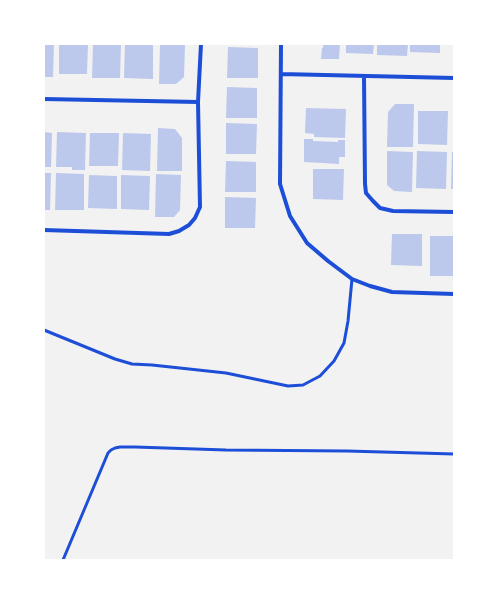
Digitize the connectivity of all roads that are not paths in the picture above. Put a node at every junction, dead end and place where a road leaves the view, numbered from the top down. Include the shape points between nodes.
1 (201, 44) edge
2 (281, 44) edge
3 (281, 74) junction
4 (364, 76) junction
5 (454, 78) edge
6 (44, 98) edge
7 (198, 102) junction
8 (454, 212) edge
9 (44, 230) edge
10 (352, 279) junction
11 (454, 294) edge
12 (44, 330) edge
13 (454, 454) edge
14 (63, 560) edge

1 - 7 street
2 - 3 street
3 - 4 street
3 - 10 street via 280,184 290,216 307,243
4 - 5 street
4 - 8 street via 366,193 380,208 393,211
6 - 7 street
7 - 9 street via 200,207 189,225 169,234
10 - 11 street via 392,292
10 - 12 lane via 344,343 334,361 320,376 303,385 288,386 226,373 132,364
13 - 14 lane via 115,448 108,453

